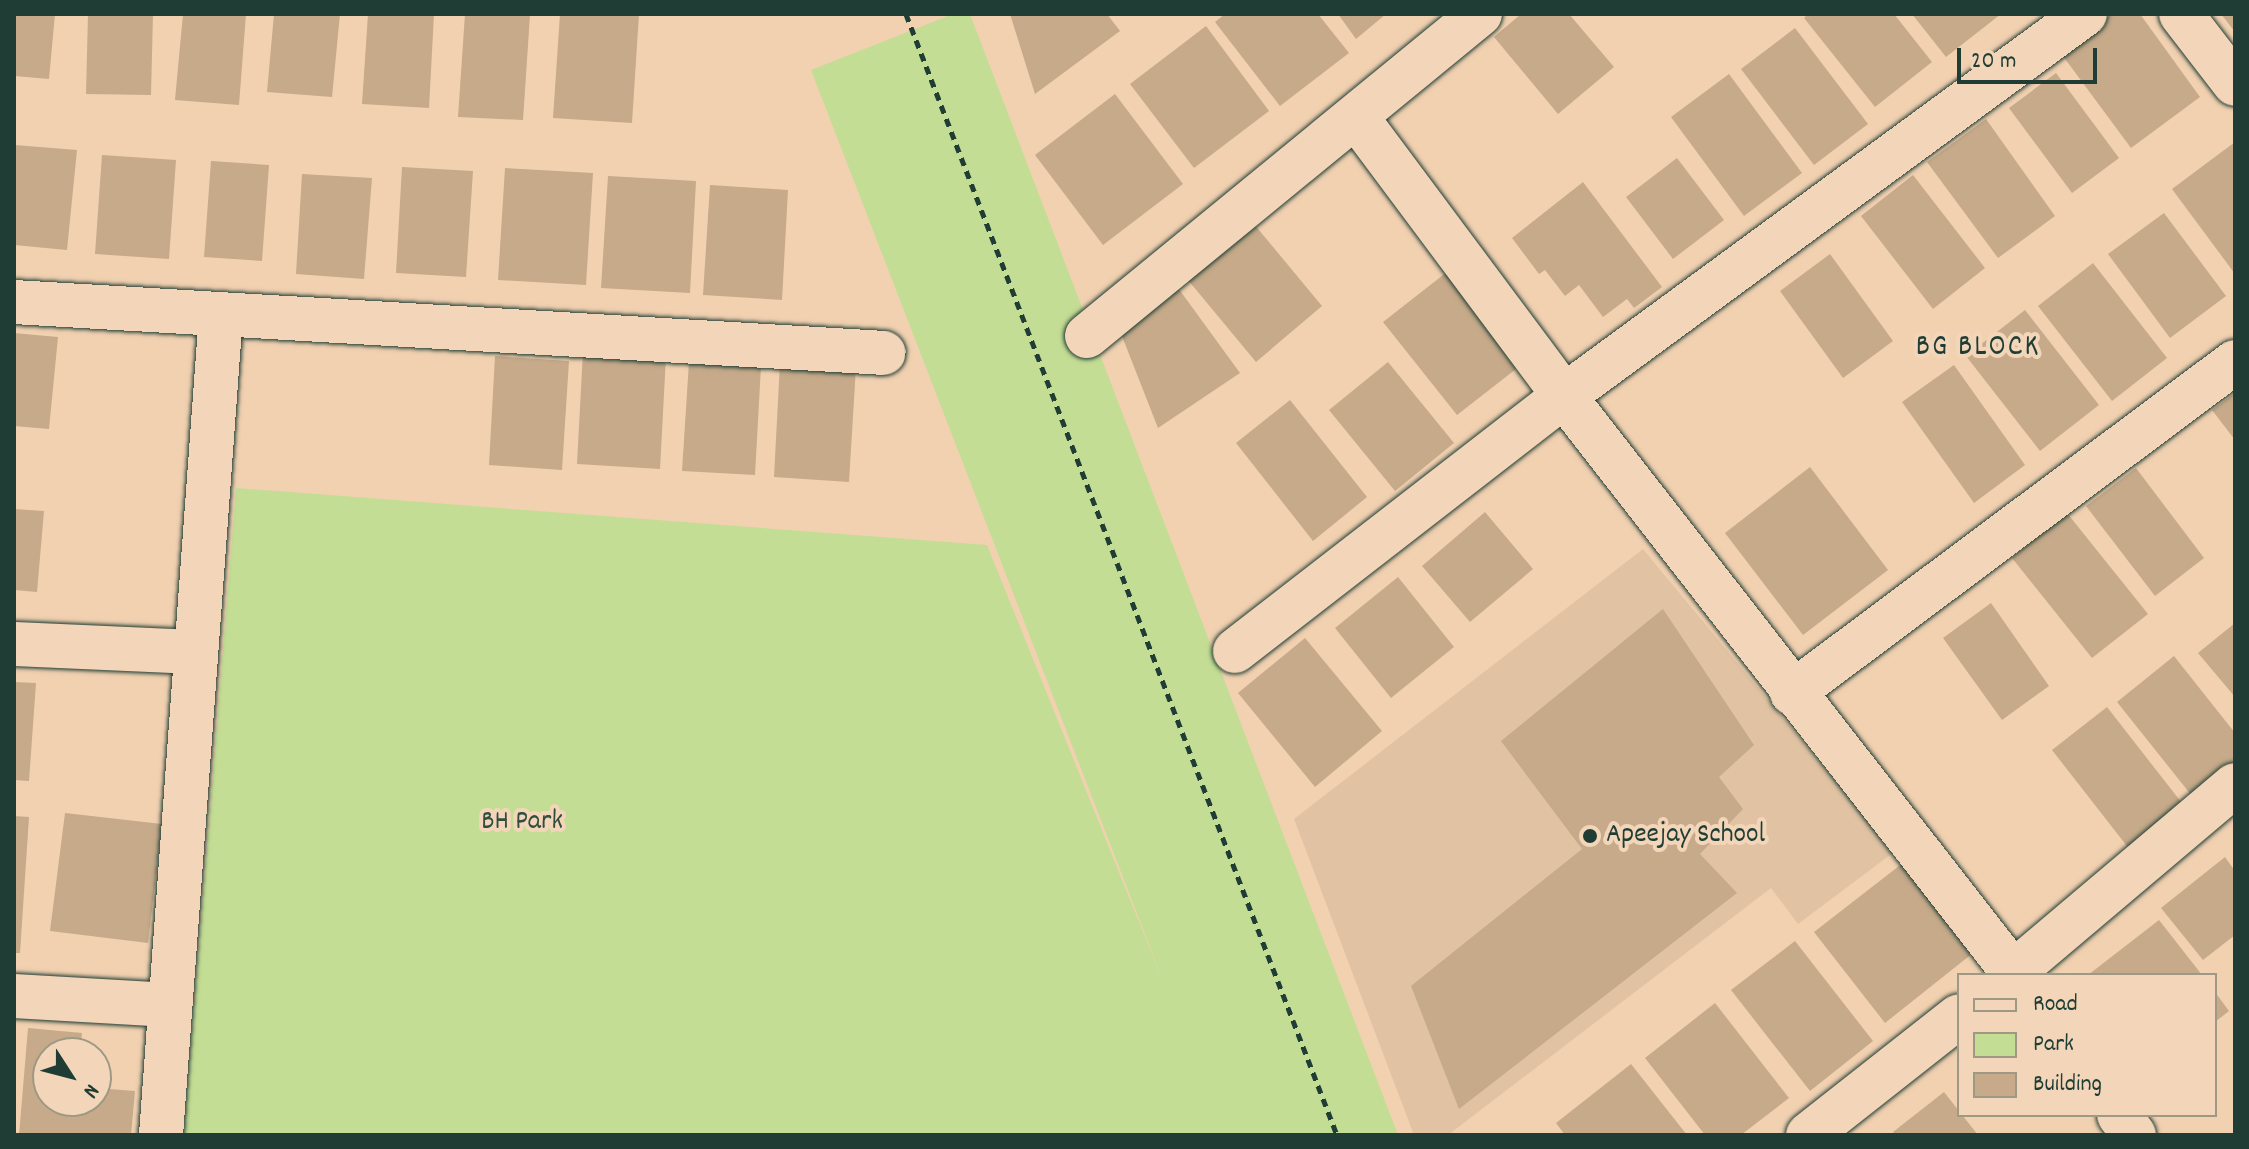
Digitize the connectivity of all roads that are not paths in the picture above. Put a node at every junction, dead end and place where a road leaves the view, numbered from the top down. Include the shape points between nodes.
1 (1480, 14) edge
2 (2085, 14) edge
3 (2181, 14) edge
4 (2235, 84) edge
5 (1357, 118) junction
6 (14, 302) edge
7 (221, 314) junction
8 (1087, 336) dead end
9 (884, 353) dead end
10 (2235, 362) edge
11 (1564, 396) junction
12 (14, 644) edge
13 (1235, 651) dead end
14 (196, 652) junction
15 (1792, 693) junction
16 (2235, 785) edge
17 (2012, 973) edge
18 (2014, 973) edge
19 (14, 996) edge
20 (170, 1005) junction
21 (1957, 1018) edge
22 (2120, 1117) edge
23 (161, 1135) edge
24 (1808, 1135) edge
25 (2134, 1135) edge

1 - 5 street
2 - 11 street
3 - 4 street
5 - 8 street
5 - 11 street
6 - 7 street
7 - 9 street
7 - 14 street
10 - 15 street
11 - 13 street
11 - 15 street
12 - 14 street
14 - 20 street
15 - 17 street
16 - 18 street
19 - 20 street
20 - 23 street
21 - 24 street
22 - 25 street

